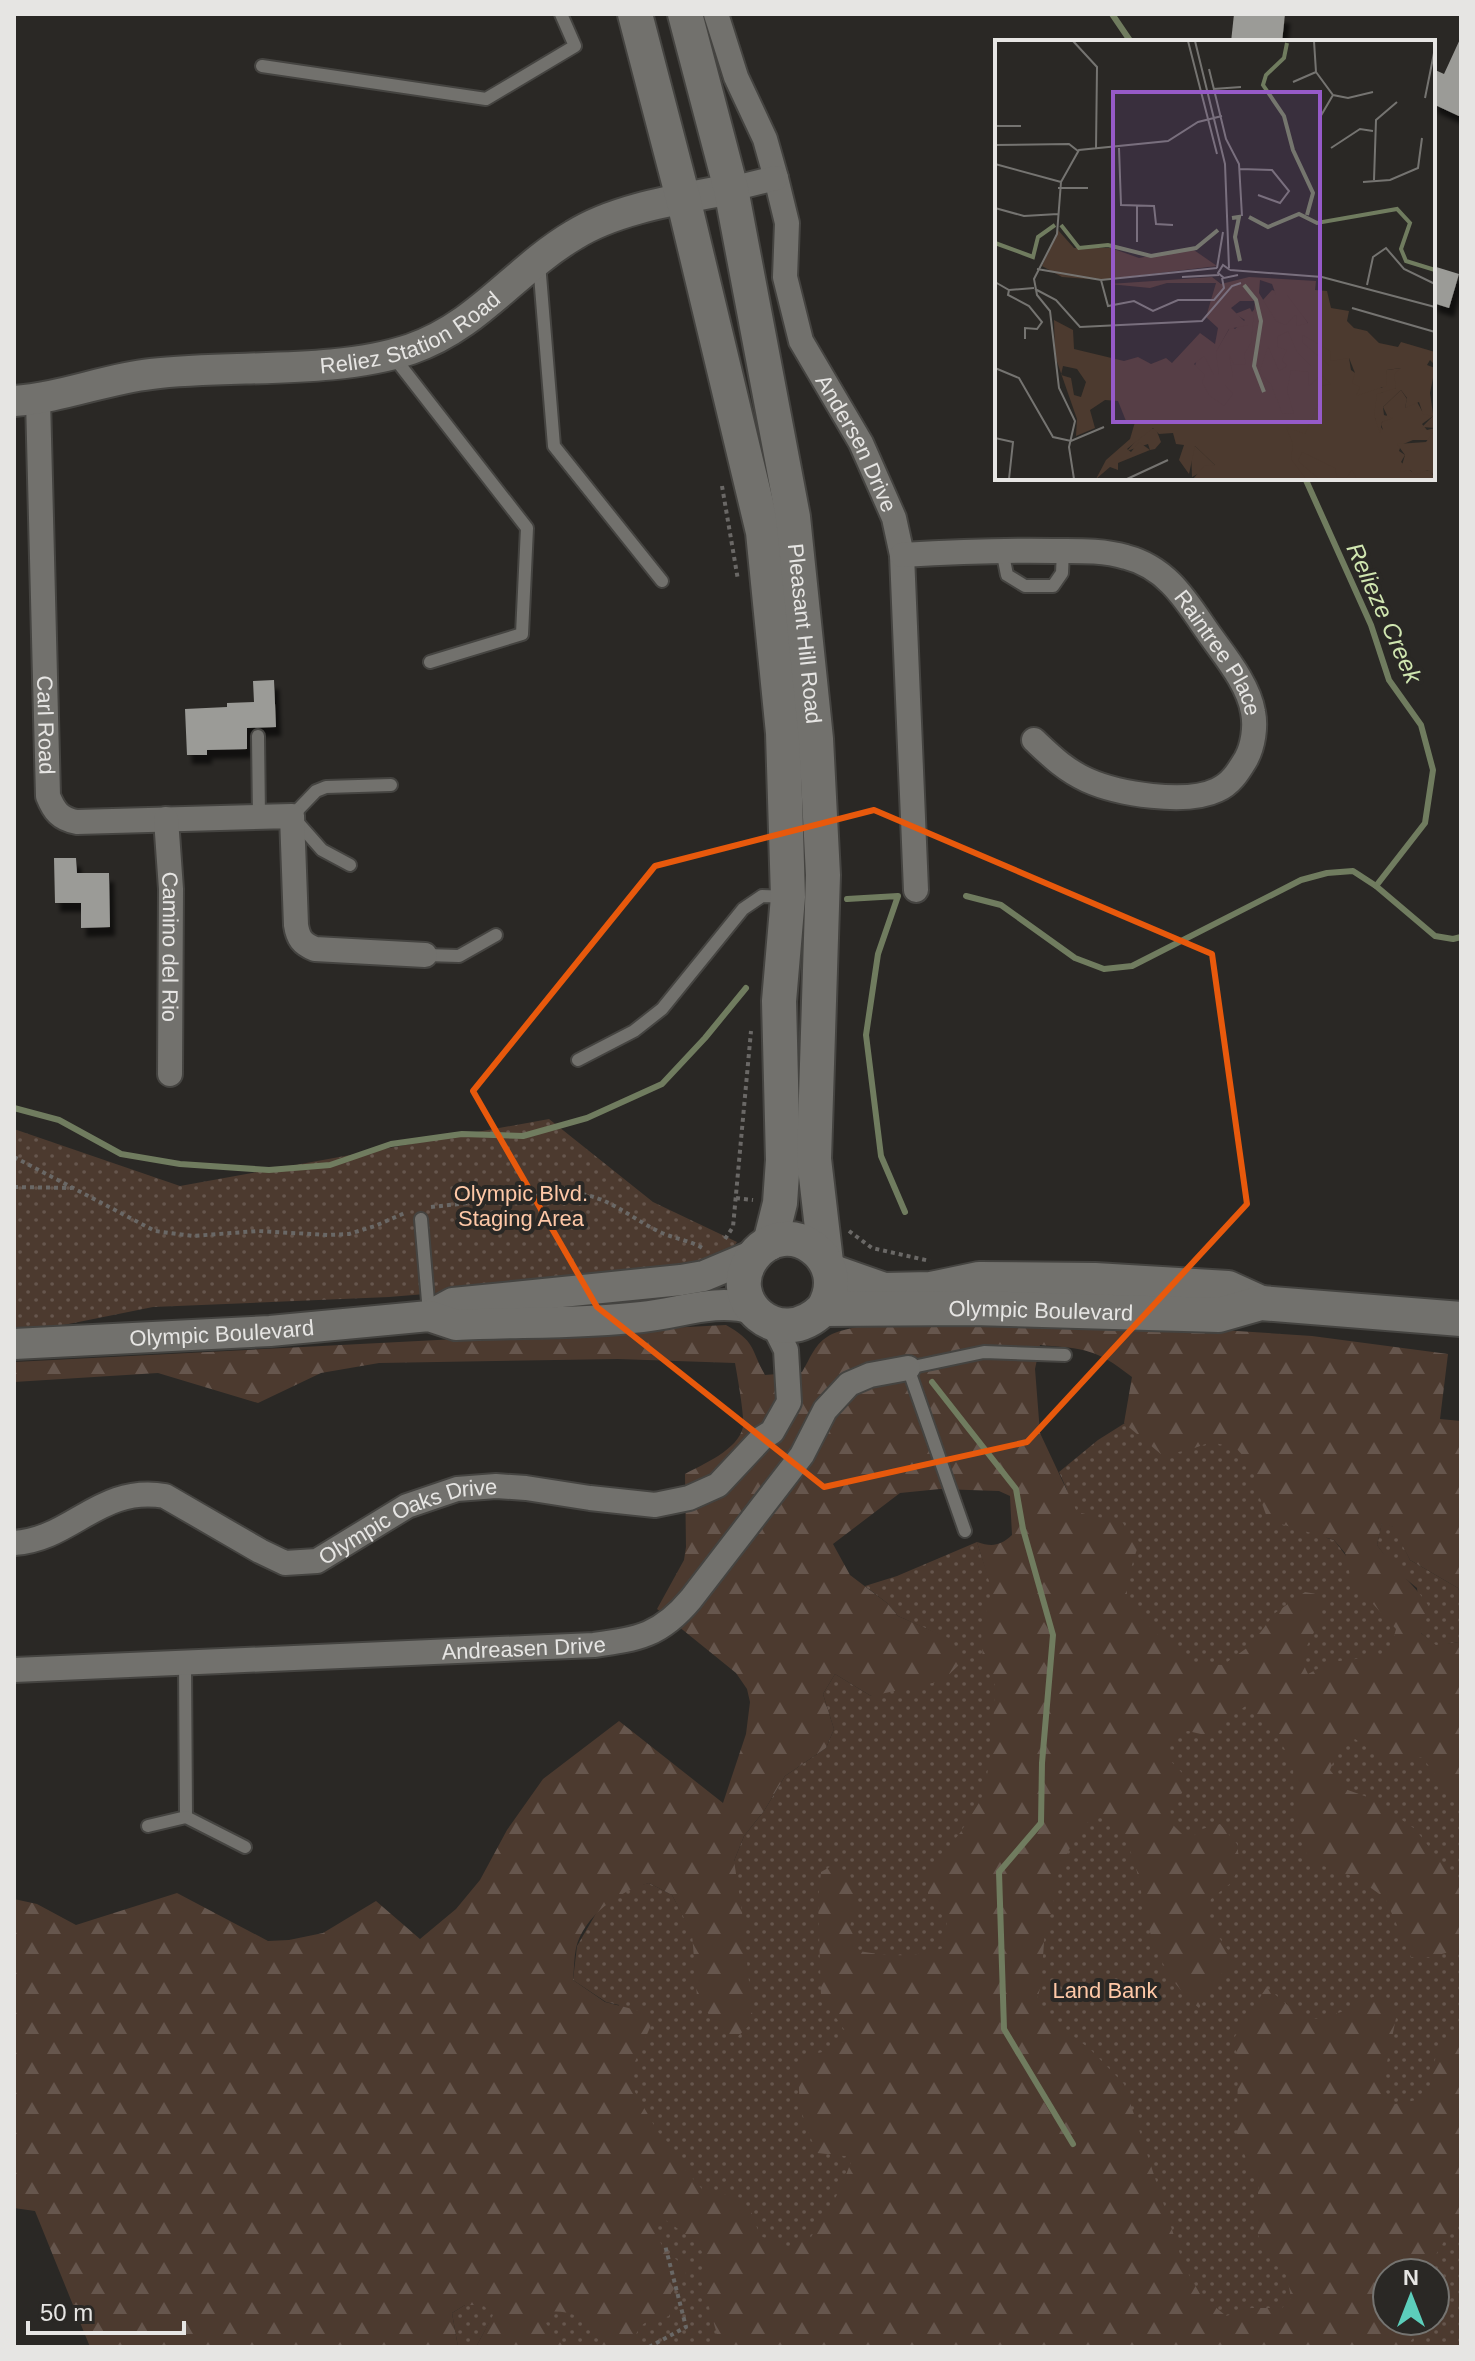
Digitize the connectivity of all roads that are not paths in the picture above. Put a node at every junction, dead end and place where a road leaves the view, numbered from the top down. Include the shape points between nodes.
1 (561, 14) edge
2 (635, 14) edge
3 (685, 14) edge
4 (716, 14) edge
5 (262, 66) dead end
6 (776, 178) junction
7 (731, 189) junction
8 (683, 198) junction
9 (539, 260) junction
10 (391, 354) junction
11 (26, 400) edge
12 (1002, 550) junction
13 (1063, 551) junction
14 (902, 555) junction
15 (662, 581) dead end
16 (430, 662) dead end
17 (258, 736) dead end
18 (1034, 740) dead end
19 (391, 785) dead end
20 (292, 816) junction
21 (259, 817) junction
22 (166, 819) junction
23 (350, 865) dead end
24 (916, 890) dead end
25 (788, 897) junction
26 (496, 935) dead end
27 (425, 955) joint
28 (578, 1060) dead end
29 (170, 1074) dead end
30 (421, 1219) dead end
31 (737, 1252) junction
32 (827, 1258) junction
33 (1261, 1303) junction
34 (429, 1316) junction
35 (1461, 1319) edge
36 (787, 1323) junction
37 (14, 1344) edge
38 (1065, 1355) dead end
39 (908, 1368) junction
40 (965, 1531) dead end
41 (14, 1543) edge
42 (185, 1662) junction
43 (14, 1670) edge
44 (186, 1817) junction
45 (148, 1826) dead end
46 (245, 1847) dead end

1 - 5 lane via 575,46 486,99
2 - 8 main road, Pleasant Hill Road
3 - 7 main road, Pleasant Hill Road
4 - 6 street, Andersen Drive
6 - 7 street, Reliez Station Road
6 - 14 street, Andersen Drive via 787,223 785,277 801,341 861,443 894,518
7 - 8 street, Reliez Station Road
7 - 32 main road, Pleasant Hill Road via 793,517 816,739 823,875 814,1159
8 - 9 street, Reliez Station Road via 605,220 574,234
8 - 25 main road, Pleasant Hill Road via 763,532 783,733
9 - 10 street, Reliez Station Road via 465,324
9 - 15 lane via 554,446
10 - 11 street, Reliez Station Road via 354,362 149,374
10 - 16 lane via 527,528 522,634
11 - 22 street, Carl Road via 48,796 66,820
12 - 13 street, Raintree Place
12 - 13 lane via 1007,575 1025,586 1053,586 1062,573
12 - 14 street, Raintree Place
13 - 18 street, Raintree Place via 1129,557 1179,589 1238,679 1253,710 1254,729 1236,775 1218,790 1191,797 1138,794 1090,782 1062,767
14 - 24 street, Andersen Drive
17 - 21 lane
19 - 20 lane via 326,787
20 - 21 street, Carl Road
20 - 23 lane via 322,850
20 - 27 street via 296,925 305,945
21 - 22 street, Carl Road
22 - 29 street, Camino del Rio
25 - 28 lane via 762,896 743,909 662,1009 634,1031
25 - 31 main road, Pleasant Hill Road via 766,1010 761,1186 747,1241
26 - 27 lane via 459,956
30 - 34 lane
31 - 32 main road, Olympic Boulevard via 786,1240 802,1242
31 - 34 street, Olympic Boulevard via 704,1276 453,1303
31 - 36 main road via 749,1263 745,1292
32 - 33 main road, Olympic Boulevard via 979,1279 1228,1288
32 - 36 main road via 831,1291
33 - 35 main road, Olympic Boulevard
33 - 36 main road, Olympic Boulevard via 1219,1315 973,1308
34 - 36 street, Olympic Boulevard via 456,1325 644,1317 735,1304
34 - 37 street, Olympic Boulevard via 270,1331
36 - 41 street, Olympic Oaks Drive via 789,1402 772,1432 718,1485 689,1498 655,1505 526,1488 457,1489 407,1506 317,1561 285,1563 165,1496 148,1493 111,1501 40,1540
38 - 39 lane via 984,1352
39 - 40 lane
39 - 42 street, Andreasen Drive via 849,1384 825,1410 802,1455 691,1599 652,1634 594,1645
42 - 43 street, Andreasen Drive
42 - 44 lane
44 - 45 lane
44 - 46 lane

